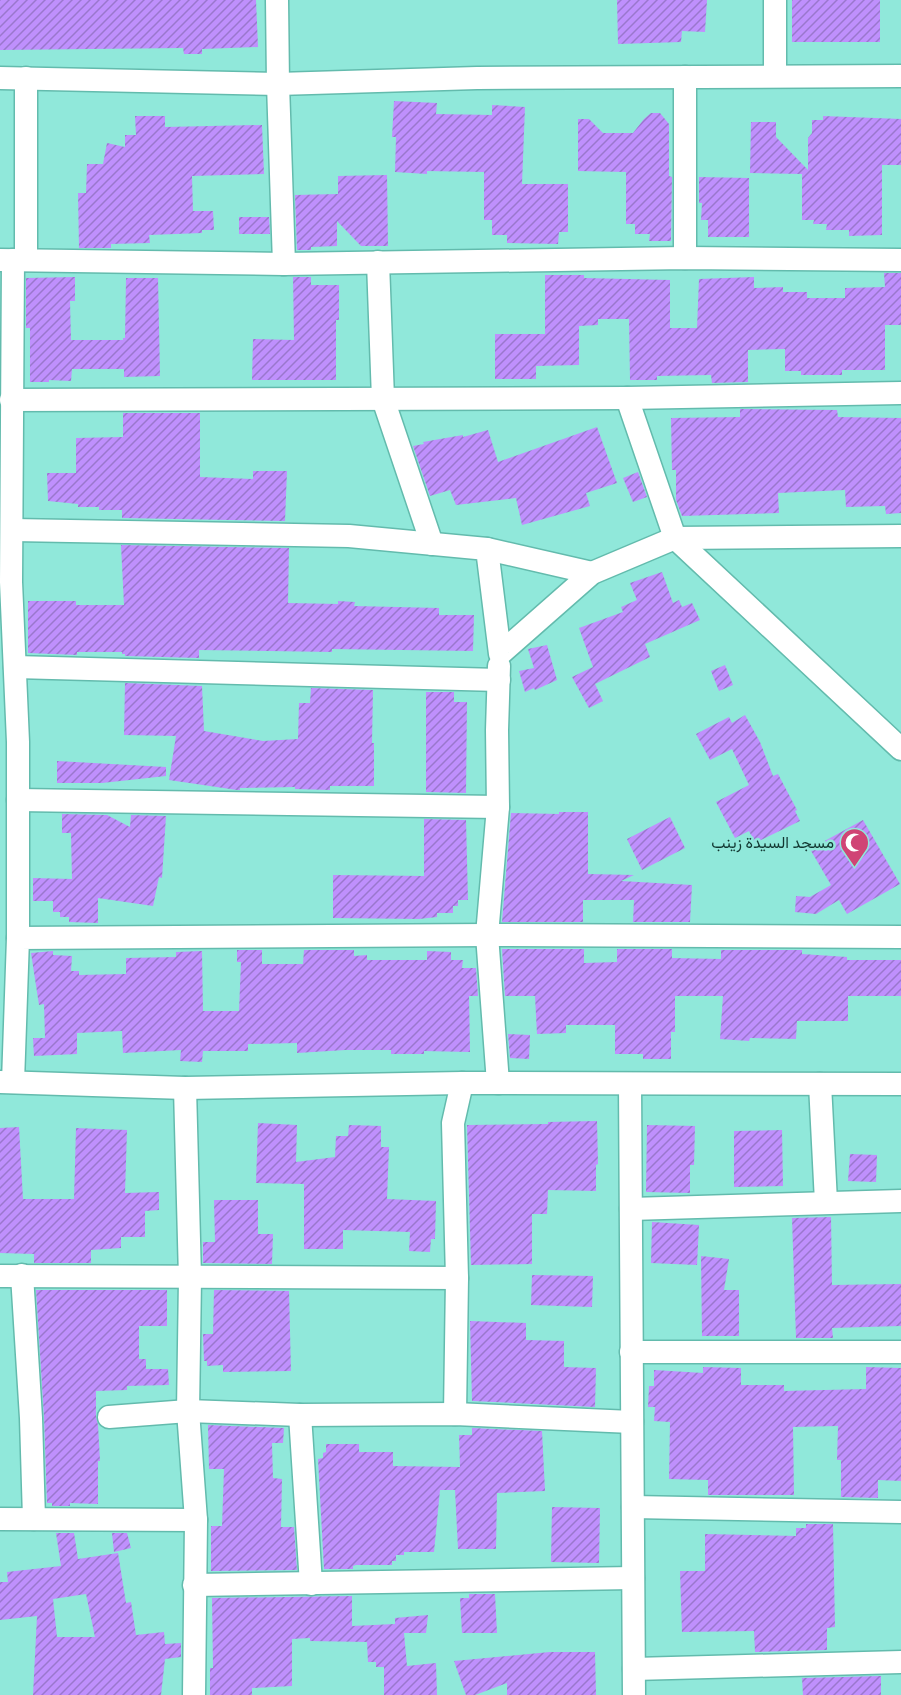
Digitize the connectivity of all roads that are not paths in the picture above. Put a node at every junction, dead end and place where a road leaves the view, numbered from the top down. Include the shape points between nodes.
1 (277, 0) edge
2 (776, 0) edge
3 (776, 75) junction
4 (901, 76) edge
5 (686, 77) junction
6 (0, 78) edge
7 (26, 78) junction
8 (278, 84) junction
9 (685, 258) junction
10 (13, 260) edge
11 (901, 260) edge
12 (378, 262) junction
13 (284, 264) junction
14 (901, 393) edge
15 (627, 398) junction
16 (383, 399) junction
17 (8, 413) edge
18 (13, 530) junction
19 (901, 536) edge
20 (675, 538) junction
21 (432, 544) junction
22 (488, 549) junction
23 (592, 573) junction
24 (6, 582) edge
25 (500, 654) junction
26 (15, 667) junction
27 (499, 680) junction
28 (9, 742) edge
29 (901, 749) edge
30 (18, 800) junction
31 (498, 807) junction
32 (9, 899) edge
33 (487, 935) junction
34 (901, 937) edge
35 (18, 938) junction
36 (6, 1082) edge
37 (462, 1083) junction
38 (498, 1083) junction
39 (630, 1084) junction
40 (820, 1084) junction
41 (901, 1084) edge
42 (184, 1088) junction
43 (901, 1201) edge
44 (826, 1202) junction
45 (631, 1209) junction
46 (11, 1276) edge
47 (190, 1278) junction
48 (457, 1278) junction
49 (632, 1352) junction
50 (901, 1352) edge
51 (188, 1411) junction
52 (454, 1414) junction
53 (300, 1415) junction
54 (109, 1417) dead end
55 (632, 1422) junction
56 (633, 1507) junction
57 (901, 1512) edge
58 (0, 1519) edge
59 (34, 1519) junction
60 (196, 1520) junction
61 (633, 1578) junction
62 (311, 1584) junction
63 (194, 1586) junction
64 (901, 1662) edge
65 (634, 1669) junction
66 (194, 1695) edge
67 (634, 1695) edge

1 - 8 street
2 - 3 street
3 - 4 street
3 - 5 street
5 - 8 street
5 - 9 street
6 - 7 street
7 - 8 street
7 - 10 street
8 - 13 street
9 - 11 street
9 - 12 street
10 - 13 street
10 - 17 street
12 - 13 street
12 - 16 street
14 - 15 street
15 - 16 street
15 - 20 street
16 - 17 street
16 - 21 street
17 - 18 street
18 - 21 street via 348,536
18 - 24 street
19 - 20 street
20 - 23 street
20 - 29 street
21 - 22 street
22 - 23 street
22 - 25 street
23 - 25 street
24 - 26 street
25 - 27 street
26 - 27 street
26 - 28 street
27 - 31 street
28 - 30 street
30 - 31 street
30 - 32 street
31 - 33 street
32 - 35 street
33 - 34 street
33 - 35 street
33 - 38 street
35 - 36 street
36 - 42 street
37 - 38 street
37 - 42 street
37 - 48 street via 453,1123
38 - 39 street
39 - 40 street
39 - 45 street
40 - 41 street
40 - 44 street
42 - 47 street
43 - 44 street
44 - 45 street
45 - 49 street
46 - 47 street
46 - 59 street via 32,1418
47 - 48 street
47 - 51 street
48 - 52 street
49 - 50 street
49 - 55 street
51 - 53 street
51 - 54 street
51 - 60 street
52 - 53 street
52 - 55 street
53 - 62 street
55 - 56 street
56 - 57 street
56 - 61 street
58 - 59 street
59 - 60 street
60 - 63 street
61 - 62 street
61 - 65 street
62 - 63 street
63 - 66 street
64 - 65 street
65 - 67 street

